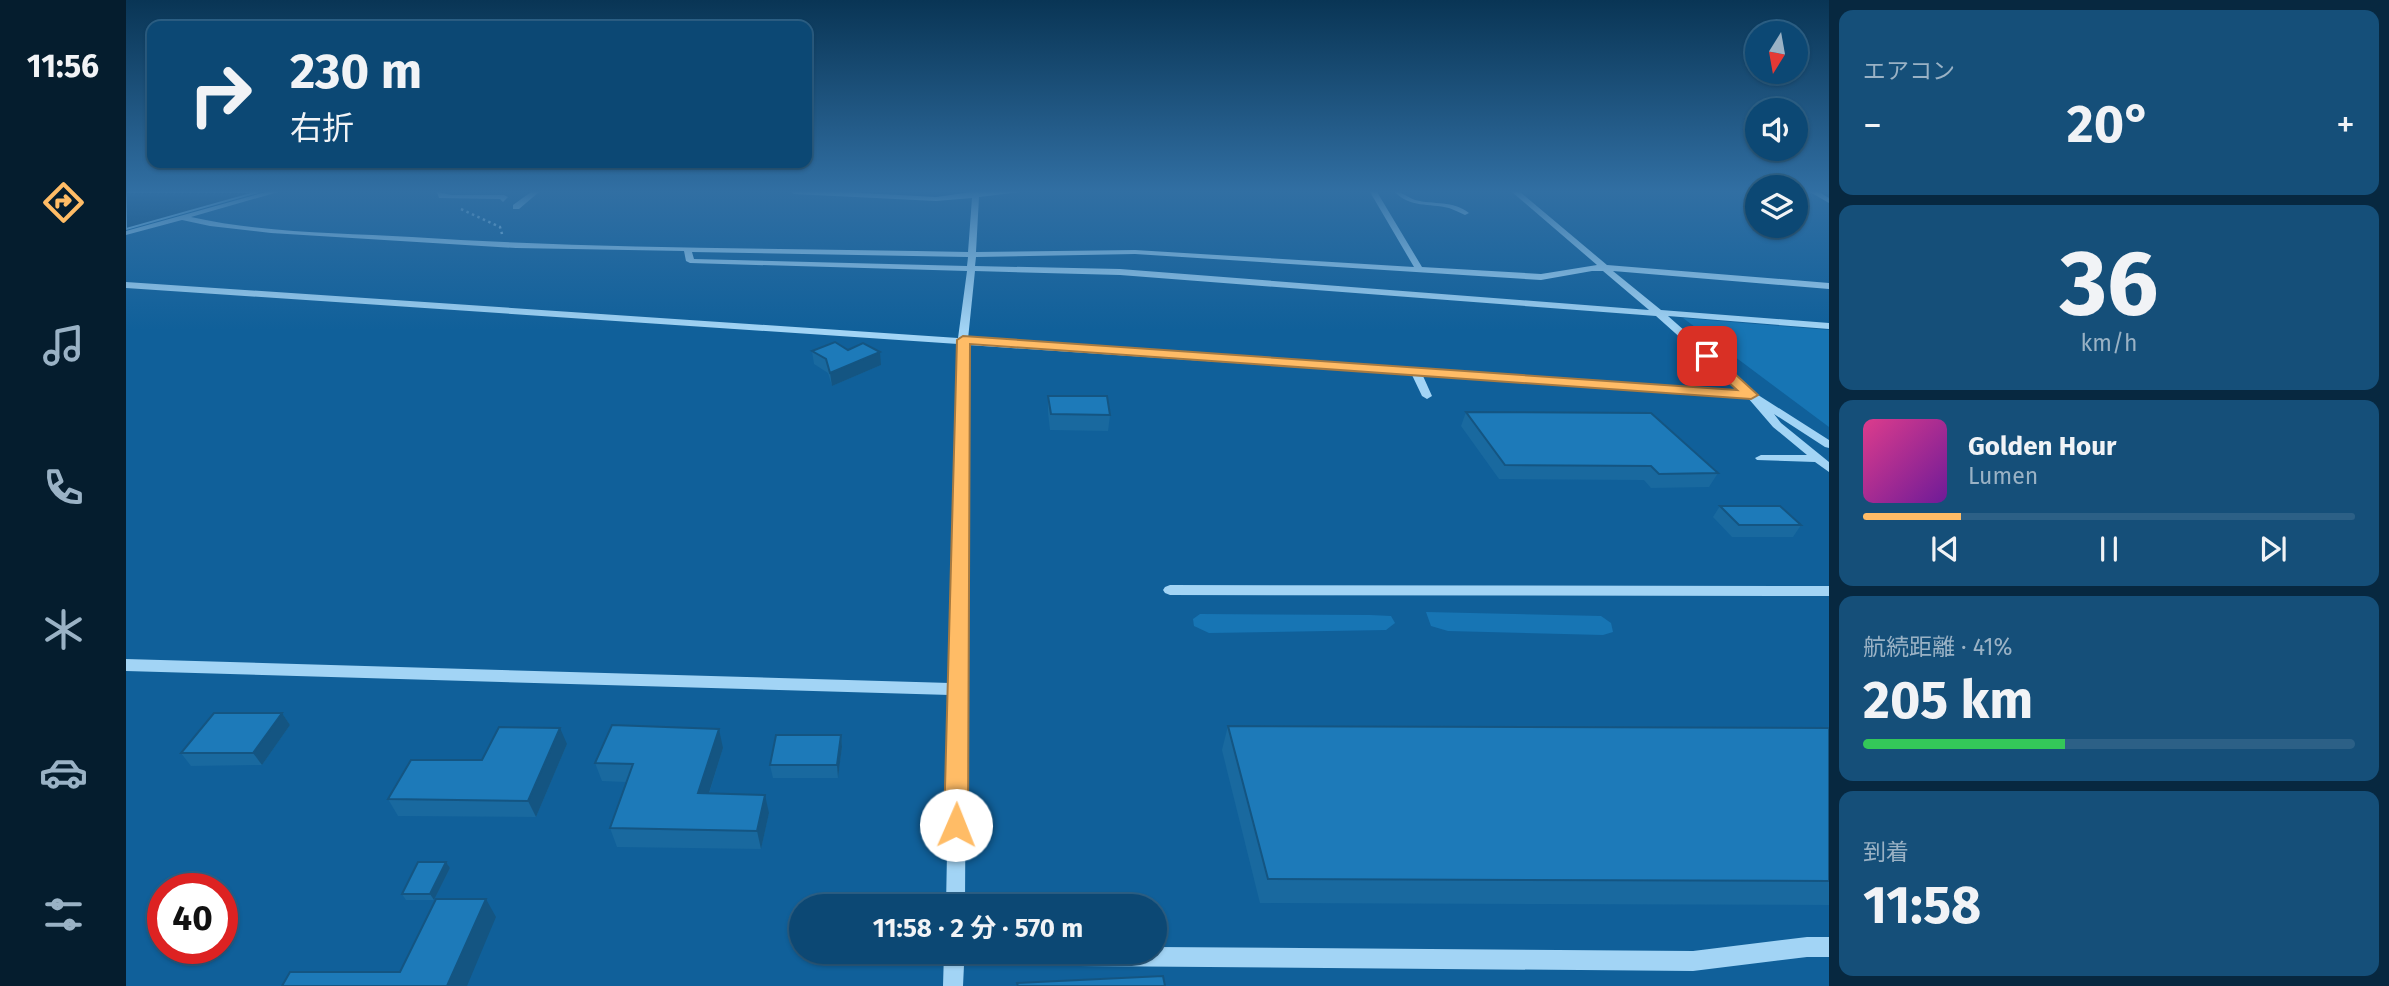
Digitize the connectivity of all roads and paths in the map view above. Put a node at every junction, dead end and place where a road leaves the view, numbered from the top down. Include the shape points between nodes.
1 (387, 238) edge
2 (973, 238) edge
3 (1401, 238) edge
4 (1571, 238) edge
5 (688, 249) junction
6 (972, 254) junction
7 (1605, 267) junction
8 (971, 268) junction
9 (1420, 270) junction
10 (126, 285) edge
11 (140, 286) junction
12 (1829, 286) edge
13 (126, 294) edge
14 (1658, 312) junction
15 (1829, 326) edge
16 (963, 340) junction
17 (1416, 372) junction
18 (1751, 395) junction
19 (1427, 396) dead end
20 (1829, 445) edge
21 (1761, 458) dead end
22 (1817, 458) junction
23 (1829, 468) edge
24 (1170, 590) dead end
25 (1829, 591) edge
26 (126, 665) edge
27 (958, 689) junction
28 (955, 894) edge
29 (1829, 947) edge
30 (1167, 955) edge
31 (954, 964) edge
32 (953, 986) edge

1 - 5 street
2 - 6 street
3 - 9 street
4 - 7 street
5 - 6 street
5 - 8 street via 689,259 696,261
6 - 8 street
6 - 9 street via 1145,252
7 - 9 street via 1541,277
7 - 12 street
7 - 14 street
8 - 14 street via 1120,272
8 - 16 street
10 - 11 street
11 - 13 street
11 - 16 street
14 - 15 street
14 - 18 street
16 - 17 street
16 - 27 street
17 - 18 street
17 - 19 street
18 - 20 street
18 - 22 street via 1777,425
21 - 22 street
22 - 23 street
24 - 25 street
26 - 27 street
27 - 28 street
29 - 30 street via 1693,961
31 - 32 street

